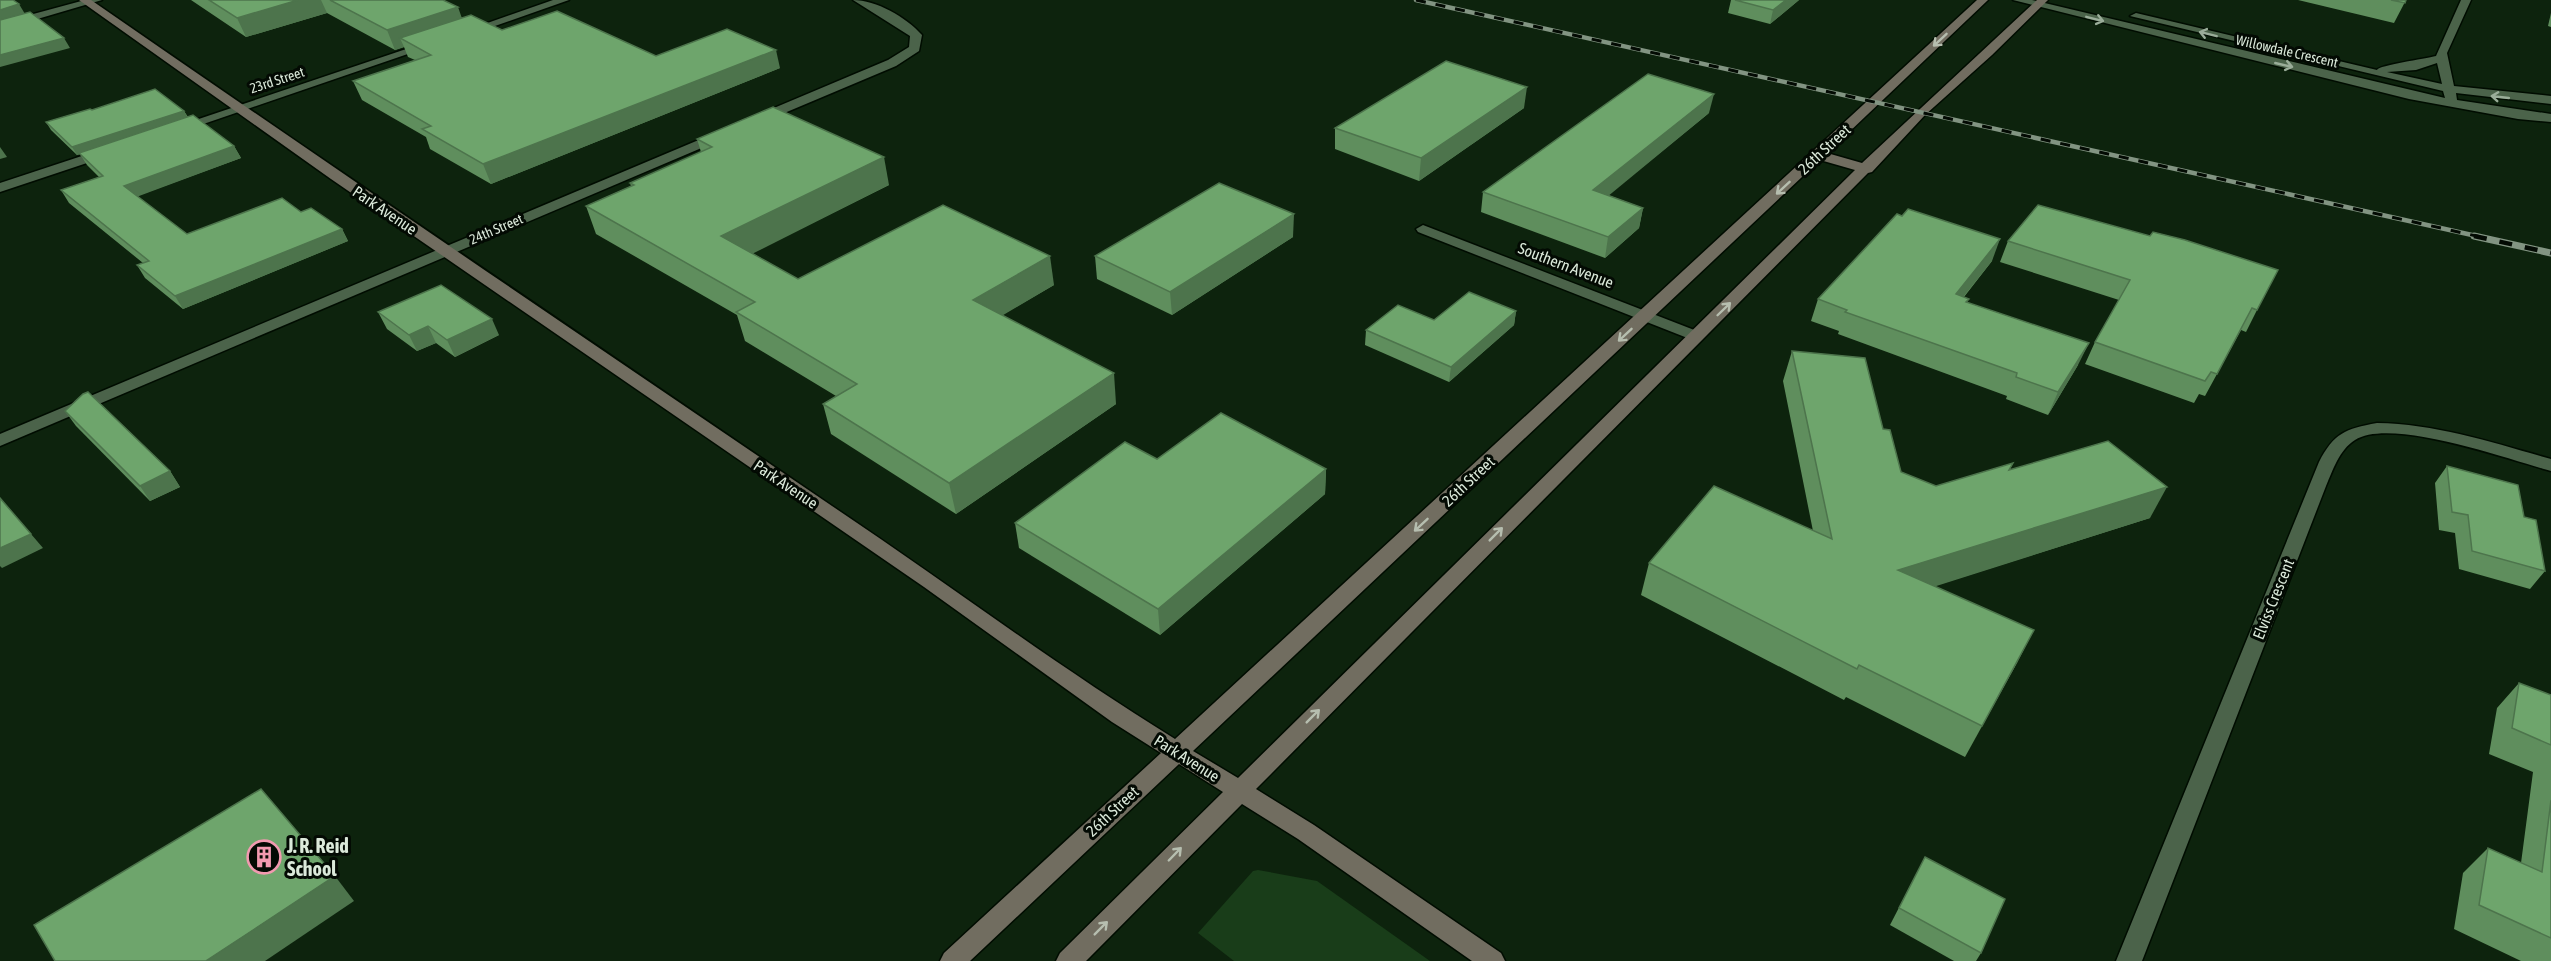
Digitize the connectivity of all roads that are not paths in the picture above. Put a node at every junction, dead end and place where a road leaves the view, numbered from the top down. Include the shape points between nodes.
1 (564, 0) edge
2 (858, 0) edge
3 (1983, 0) edge
4 (2018, 0) edge
5 (2069, 0) edge
6 (2466, 0) edge
7 (89, 1) edge
8 (2040, 3) edge
9 (0, 27) edge
10 (2442, 58) junction
11 (2353, 68) junction
12 (2449, 90) junction
13 (2551, 100) edge
14 (2451, 104) junction
15 (239, 108) junction
16 (2551, 118) edge
17 (170, 131) edge
18 (125, 146) edge
19 (1819, 155) junction
20 (1867, 169) junction
21 (0, 188) edge
22 (1423, 229) dead end
23 (445, 250) junction
24 (1646, 315) junction
25 (1696, 336) junction
26 (0, 440) edge
27 (2551, 465) edge
28 (1176, 752) junction
29 (1238, 790) junction
30 (953, 961) edge
31 (1069, 961) edge
32 (1492, 961) edge
33 (2129, 961) edge

1 - 15 street, 23rd Street
2 - 23 street, 24th Street via 901,22 916,35 915,49 892,63
3 -> 19 street, 26th Street
4 - 8 street, Willowdale Crescent
11 -> 5 street, Willowdale Crescent
6 - 10 street
7 - 9 street
7 - 15 street, Park Avenue
8 -> 14 street, Willowdale Crescent
8 - 20 street via 1922,112
10 - 11 street via 2395,69
10 - 12 street
11 - 12 street, Willowdale Crescent
13 -> 12 street, Willowdale Crescent
12 - 14 street
14 - 16 street, Willowdale Crescent
15 - 17 street, 23rd Street
15 - 23 street, Park Avenue
18 - 21 street
19 - 20 street
19 -> 24 street, 26th Street
25 -> 20 street
22 - 24 street, Southern Avenue
23 - 26 street, 24th Street
23 - 28 street, Park Avenue
24 - 25 street, Southern Avenue
24 -> 28 street, 26th Street
29 -> 25 street
27 - 33 street, Elviss Crescent via 2448,437 2397,429 2356,432 2335,448
28 - 29 street, Park Avenue
28 - 30 street, 26th Street
31 -> 29 street
29 - 32 street, Park Avenue via 1306,832

